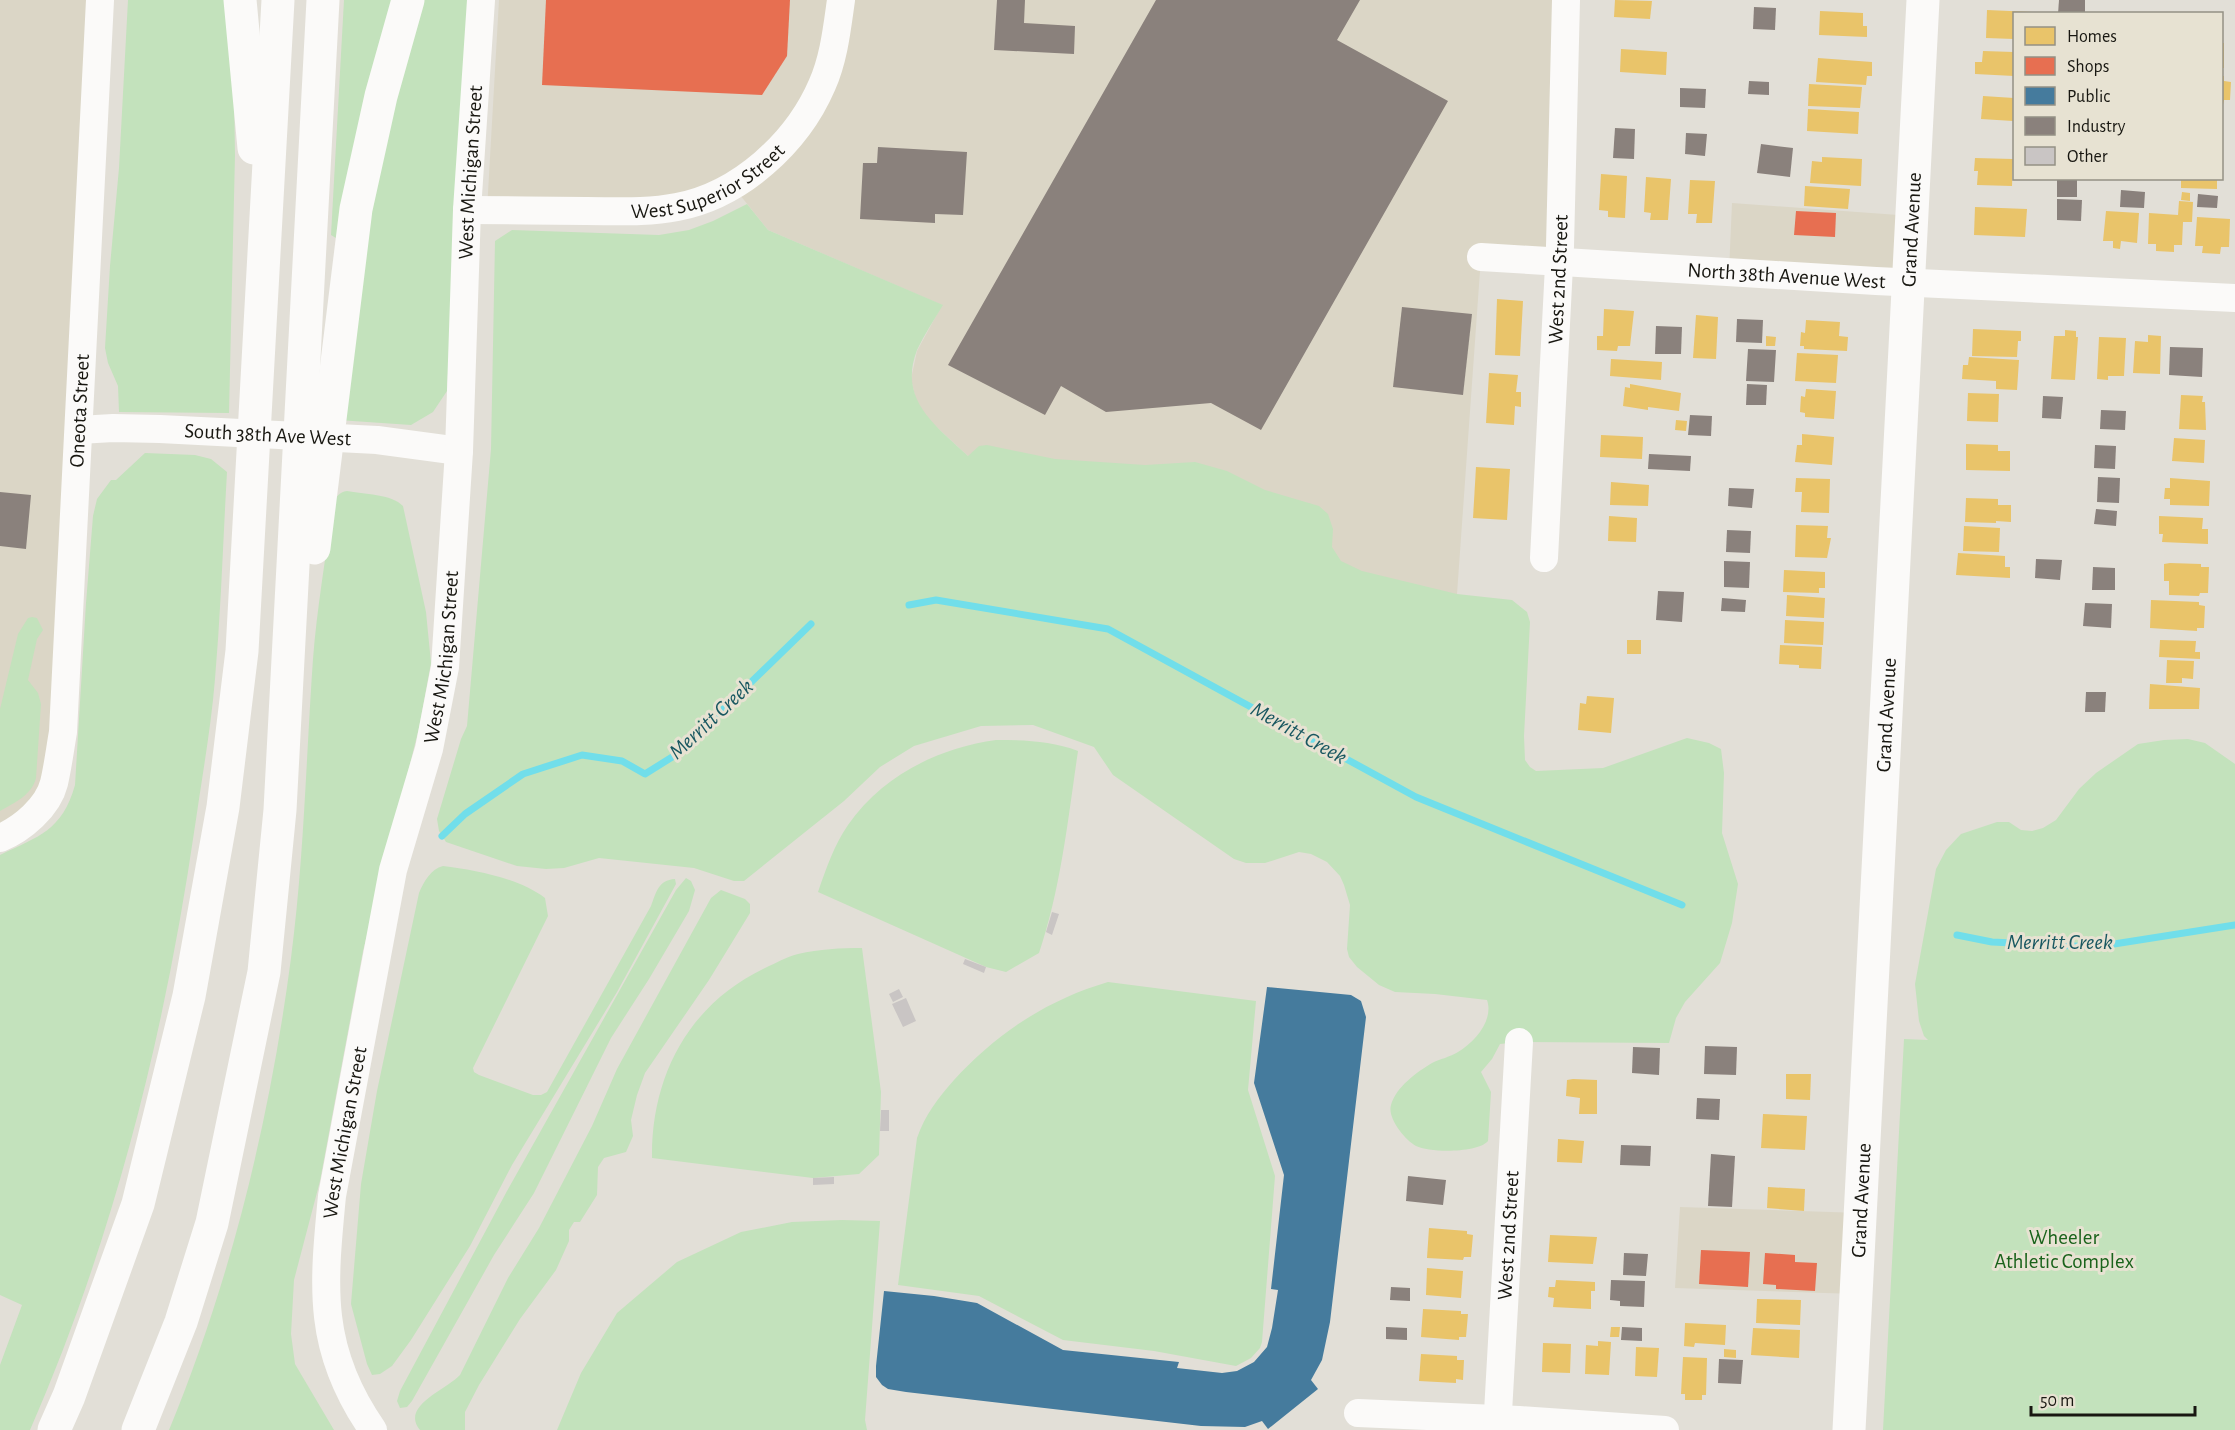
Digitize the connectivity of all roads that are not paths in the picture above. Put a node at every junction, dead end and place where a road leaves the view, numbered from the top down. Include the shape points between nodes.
1 (100, 0) edge
2 (240, 0) edge
3 (278, 0) edge
4 (323, 0) edge
5 (408, 0) edge
6 (481, 0) edge
7 (841, 0) edge
8 (1566, 0) edge
9 (1923, 0) edge
10 (467, 210) junction
11 (1481, 257) dead end
12 (264, 258) junction
13 (1559, 263) junction
14 (1910, 283) junction
15 (2235, 298) edge
16 (79, 430) junction
17 (459, 451) junction
18 (1544, 558) dead end
19 (289, 661) junction
20 (0, 838) edge
21 (1519, 1042) dead end
22 (1358, 1413) dead end
23 (1497, 1425) edge
24 (54, 1430) edge
25 (138, 1430) edge
26 (373, 1430) edge
27 (1665, 1430) edge
28 (1849, 1430) edge

1 - 16 street, Oneota Street
2 - 12 main road
3 - 12 main road
4 - 19 main road
5 - 19 main road via 381,96 356,209 312,564
6 - 10 street, West Michigan Street
7 - 10 street, West Superior Street via 836,41 822,84 801,122 757,169 718,193 679,207 644,212
8 - 13 street, West 2nd Street
9 - 14 main road, Grand Avenue
10 - 17 street, West Michigan Street
11 - 13 street, North 38th Avenue West
12 - 24 main road via 242,651 223,807 189,996 138,1204
13 - 14 street, North 38th Avenue West
13 - 18 street, West 2nd Street
14 - 15 street, North 38th Avenue West
14 - 28 main road, Grand Avenue
16 - 17 street, South 38th Ave West via 160,429 377,440
16 - 20 street, Oneota Street via 63,732 54,786 35,817
17 - 26 street, West Michigan Street via 445,667 429,749 393,870 328,1235 328,1327 350,1392
19 - 25 main road via 264,972 212,1223 181,1322
21 - 23 street, West 2nd Street
22 - 23 street
23 - 27 street

